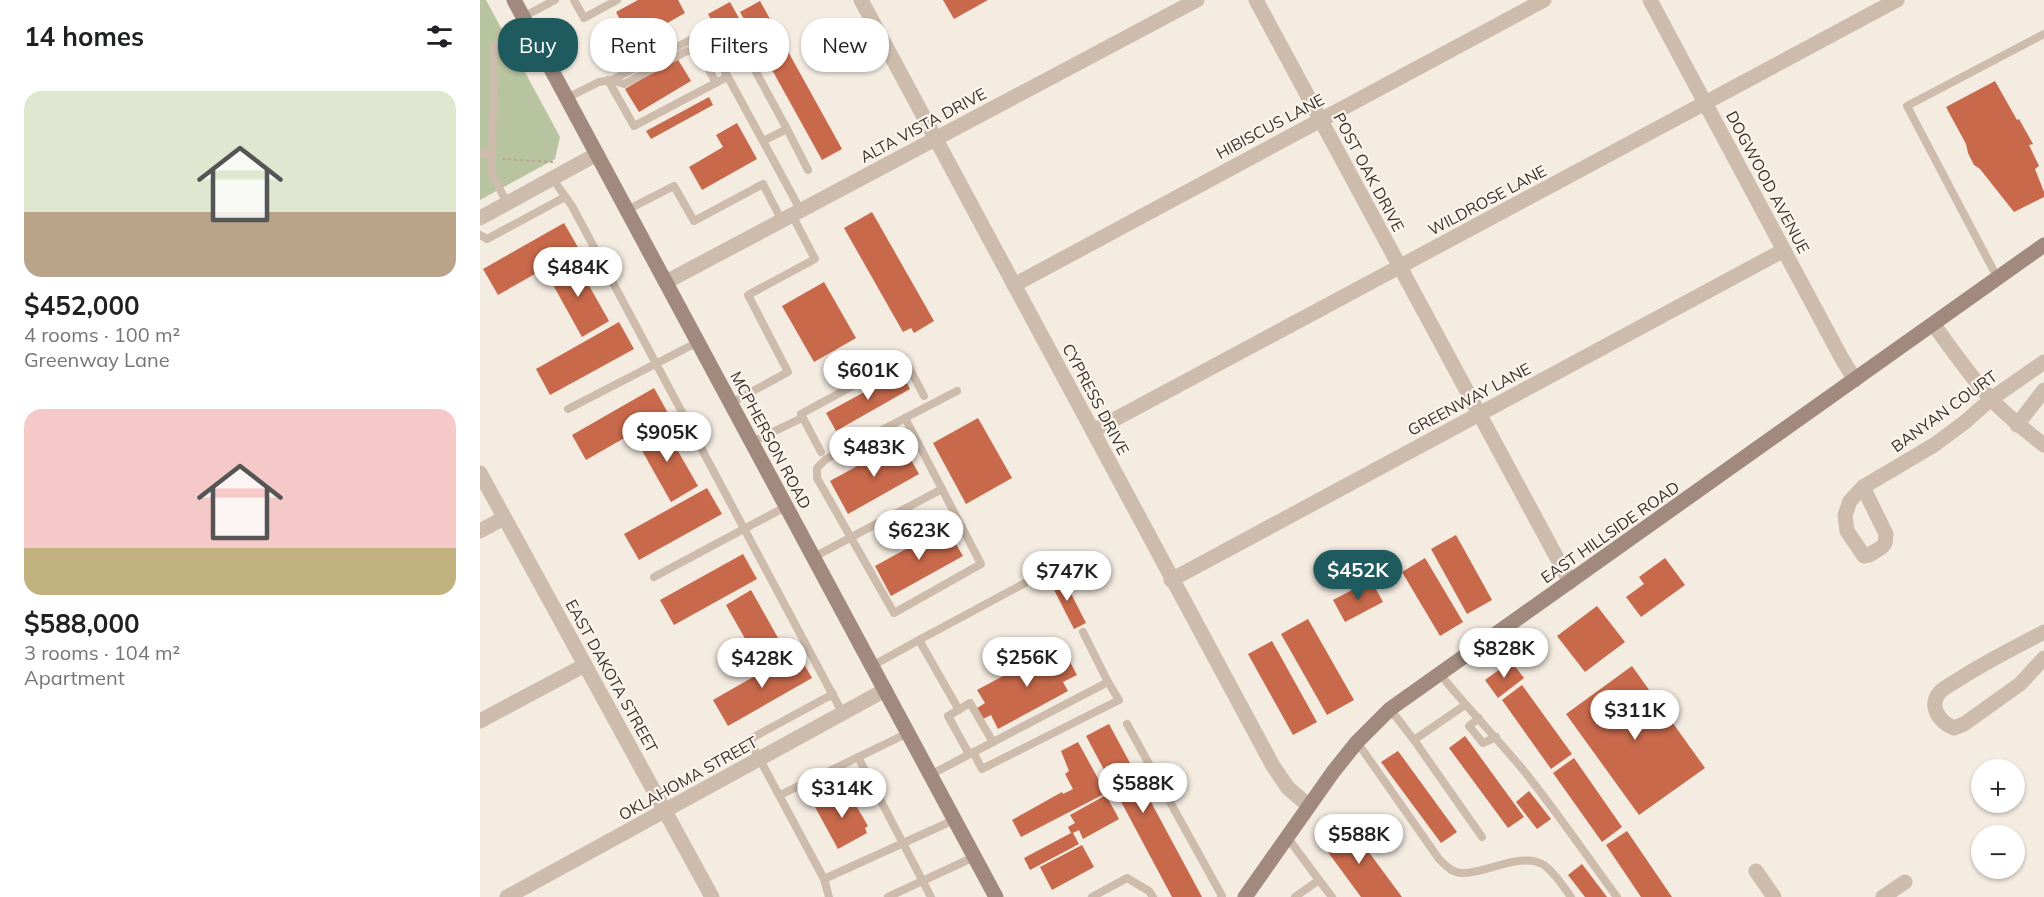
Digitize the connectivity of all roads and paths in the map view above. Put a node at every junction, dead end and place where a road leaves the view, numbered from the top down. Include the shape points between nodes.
1 (514, 0) edge
2 (555, 0) edge
3 (574, 0) edge
4 (617, 0) edge
5 (861, 0) edge
6 (1197, 0) edge
7 (1256, 0) edge
8 (1544, 0) edge
9 (1650, 0) edge
10 (1897, 0) edge
11 (523, 17) junction
12 (2044, 34) edge
13 (494, 46) dead end
14 (756, 72) dead end
15 (728, 77) junction
16 (610, 80) junction
17 (716, 83) junction
18 (567, 98) junction
19 (1705, 103) junction
20 (1321, 120) junction
21 (787, 129) junction
22 (935, 140) junction
23 (763, 141) junction
24 (492, 153) junction
25 (480, 154) edge
26 (597, 154) junction
27 (500, 159) dead end
28 (553, 162) dead end
29 (808, 170) dead end
30 (552, 178) junction
31 (565, 197) junction
32 (507, 203) junction
33 (627, 210) junction
34 (791, 216) junction
35 (480, 218) edge
36 (480, 234) edge
37 (2044, 245) edge
38 (1784, 250) junction
39 (1400, 267) junction
40 (1997, 277) junction
41 (666, 282) junction
42 (1014, 285) junction
43 (1934, 324) junction
44 (698, 342) junction
45 (2044, 362) edge
46 (656, 364) junction
47 (1855, 380) junction
48 (2044, 390) edge
49 (957, 391) dead end
50 (924, 396) dead end
51 (1991, 399) junction
52 (731, 403) junction
53 (568, 409) dead end
54 (1479, 414) junction
55 (802, 418) junction
56 (905, 418) junction
57 (2017, 424) junction
58 (1093, 431) junction
59 (752, 442) junction
60 (2044, 445) edge
61 (821, 452) dead end
62 (480, 473) edge
63 (1863, 487) dead end
64 (942, 489) junction
65 (787, 506) junction
66 (504, 518) junction
67 (744, 528) junction
68 (480, 531) edge
69 (850, 538) junction
70 (814, 557) junction
71 (654, 577) dead end
72 (1171, 580) junction
73 (1569, 582) junction
74 (1025, 583) dead end
75 (1083, 632) dead end
76 (2044, 632) edge
77 (919, 640) junction
78 (2044, 658) edge
79 (585, 665) junction
80 (872, 666) junction
81 (1440, 674) junction
82 (1108, 682) junction
83 (885, 690) junction
84 (833, 694) junction
85 (1465, 705) junction
86 (1390, 709) junction
87 (958, 710) junction
88 (843, 714) junction
89 (1479, 718) junction
90 (480, 721) edge
91 (1127, 724) dead end
92 (908, 733) junction
93 (1496, 737) junction
94 (1414, 740) junction
95 (993, 742) junction
96 (1356, 742) junction
97 (971, 753) junction
98 (858, 757) junction
99 (760, 759) junction
100 (930, 775) junction
101 (780, 795) junction
102 (1309, 806) junction
103 (665, 811) junction
104 (954, 820) junction
105 (1287, 837) junction
106 (1482, 837) dead end
107 (903, 844) junction
108 (974, 857) junction
109 (1756, 871) dead end
110 (824, 879) junction
111 (1319, 880) junction
112 (922, 881) junction
113 (1905, 882) dead end
114 (1251, 894) edge
115 (1222, 896) edge
116 (507, 897) edge
117 (712, 897) edge
118 (830, 897) edge
119 (888, 897) edge
120 (931, 897) edge
121 (996, 897) edge
122 (1092, 897) edge
123 (1153, 897) edge
124 (1295, 897) edge
125 (1332, 897) edge
126 (1571, 897) edge
127 (1617, 897) edge
128 (1774, 897) edge
129 (1883, 897) edge

1 - 11 main road, MCPHERSON ROAD
2 - 11 lane
3 - 4 lane via 584,18
5 - 22 street, CYPRESS DRIVE
6 - 22 street, ALTA VISTA DRIVE
7 - 20 street, POST OAK DRIVE
8 - 20 street, HIBISCUS LANE
9 - 19 street, DOGWOOD AVENUE
10 - 19 street, WILDROSE LANE
11 - 18 main road, MCPHERSON ROAD
12 - 40 lane via 1907,106
13 - 24 lane
14 - 21 lane
15 - 16 lane via 704,33
15 - 17 lane
15 - 23 lane
16 - 17 lane via 624,84 687,51 696,51
16 - 17 lane via 634,126
16 - 18 lane
18 - 26 main road, MCPHERSON ROAD
19 - 38 street, DOGWOOD AVENUE
19 - 39 street, WILDROSE LANE
20 - 39 street, POST OAK DRIVE
20 - 42 street, HIBISCUS LANE
21 - 23 lane
21 - 29 lane
22 - 34 street, ALTA VISTA DRIVE
22 - 42 street, CYPRESS DRIVE
23 - 34 lane
24 - 25 lane
24 - 32 lane via 492,174
26 - 30 street
26 - 33 main road, MCPHERSON ROAD
27 - 28 path
30 - 31 lane
30 - 32 street
31 - 36 lane via 487,239
31 - 46 lane
32 - 35 street
33 - 34 lane via 674,186 694,221 763,184
33 - 41 main road, MCPHERSON ROAD
34 - 41 street, ALTA VISTA DRIVE
34 - 52 lane via 815,259 748,295 788,372
37 - 40 main road, EAST HILLSIDE ROAD
38 - 47 street, DOGWOOD AVENUE
38 - 54 street, GREENWAY LANE
39 - 54 street, POST OAK DRIVE
39 - 58 street, WILDROSE LANE
40 - 43 main road, EAST HILLSIDE ROAD
41 - 44 main road, MCPHERSON ROAD
42 - 58 street, CYPRESS DRIVE
43 - 47 main road, EAST HILLSIDE ROAD
43 - 51 street
44 - 46 lane
44 - 52 main road, MCPHERSON ROAD
45 - 51 street, BANYAN COURT
46 - 53 lane
46 - 67 lane
47 - 73 main road, EAST HILLSIDE ROAD
48 - 57 street
49 - 56 lane
50 - 55 lane via 904,358 801,414
51 - 57 street
51 - 63 street, BANYAN COURT via 1934,445
52 - 59 main road, MCPHERSON ROAD
54 - 72 street, GREENWAY LANE
54 - 73 street, POST OAK DRIVE
55 - 59 lane
55 - 61 lane
56 - 64 lane
56 - 69 lane via 826,459 817,468 817,478
57 - 60 street
58 - 72 street, CYPRESS DRIVE
59 - 65 main road, MCPHERSON ROAD
62 - 66 street, EAST DAKOTA STREET
64 - 69 lane
64 - 69 lane via 981,564 894,613
65 - 67 lane
65 - 70 main road, MCPHERSON ROAD
66 - 68 street
66 - 79 street, EAST DAKOTA STREET
67 - 71 lane
67 - 84 lane
69 - 70 lane
70 - 80 main road, MCPHERSON ROAD
72 - 102 street, CYPRESS DRIVE via 1273,766 1288,788
73 - 81 main road, EAST HILLSIDE ROAD
74 - 77 lane
75 - 82 lane
76 - 78 street via 1941,692 1935,700 1938,718 1954,728 1964,724 2020,684
77 - 80 lane
77 - 87 lane
79 - 90 street
79 - 103 street, EAST DAKOTA STREET
80 - 83 main road, MCPHERSON ROAD
81 - 85 lane
81 - 86 main road, EAST HILLSIDE ROAD
82 - 95 lane
82 - 97 lane via 1119,700 982,770
83 - 88 street, OKLAHOMA STREET
83 - 92 main road, MCPHERSON ROAD
84 - 88 lane
84 - 99 lane via 752,738
85 - 89 lane
85 - 94 lane
86 - 94 lane
86 - 96 main road, EAST HILLSIDE ROAD
87 - 95 lane via 970,703
87 - 97 lane via 948,716
88 - 99 street, OKLAHOMA STREET
89 - 93 lane
89 - 93 lane via 1469,726 1483,743
91 - 115 lane
92 - 98 lane
92 - 100 main road, MCPHERSON ROAD
93 - 127 lane
94 - 106 lane
95 - 97 lane
96 - 102 main road, EAST HILLSIDE ROAD
96 - 126 lane via 1449,869 1461,873 1525,861 1541,864
97 - 100 lane
98 - 101 lane
98 - 107 lane
99 - 101 lane
99 - 103 street, OKLAHOMA STREET
100 - 104 main road, MCPHERSON ROAD
101 - 110 lane
102 - 105 main road, EAST HILLSIDE ROAD
103 - 116 street, OKLAHOMA STREET
103 - 117 street, EAST DAKOTA STREET
104 - 107 lane
104 - 108 main road, MCPHERSON ROAD
105 - 111 lane
105 - 114 main road, EAST HILLSIDE ROAD
107 - 110 lane
107 - 112 lane
108 - 112 lane
108 - 121 main road, MCPHERSON ROAD
109 - 128 street
110 - 118 lane
111 - 124 lane
111 - 125 lane
112 - 119 lane
112 - 120 lane
113 - 129 street
122 - 123 lane via 1127,878

